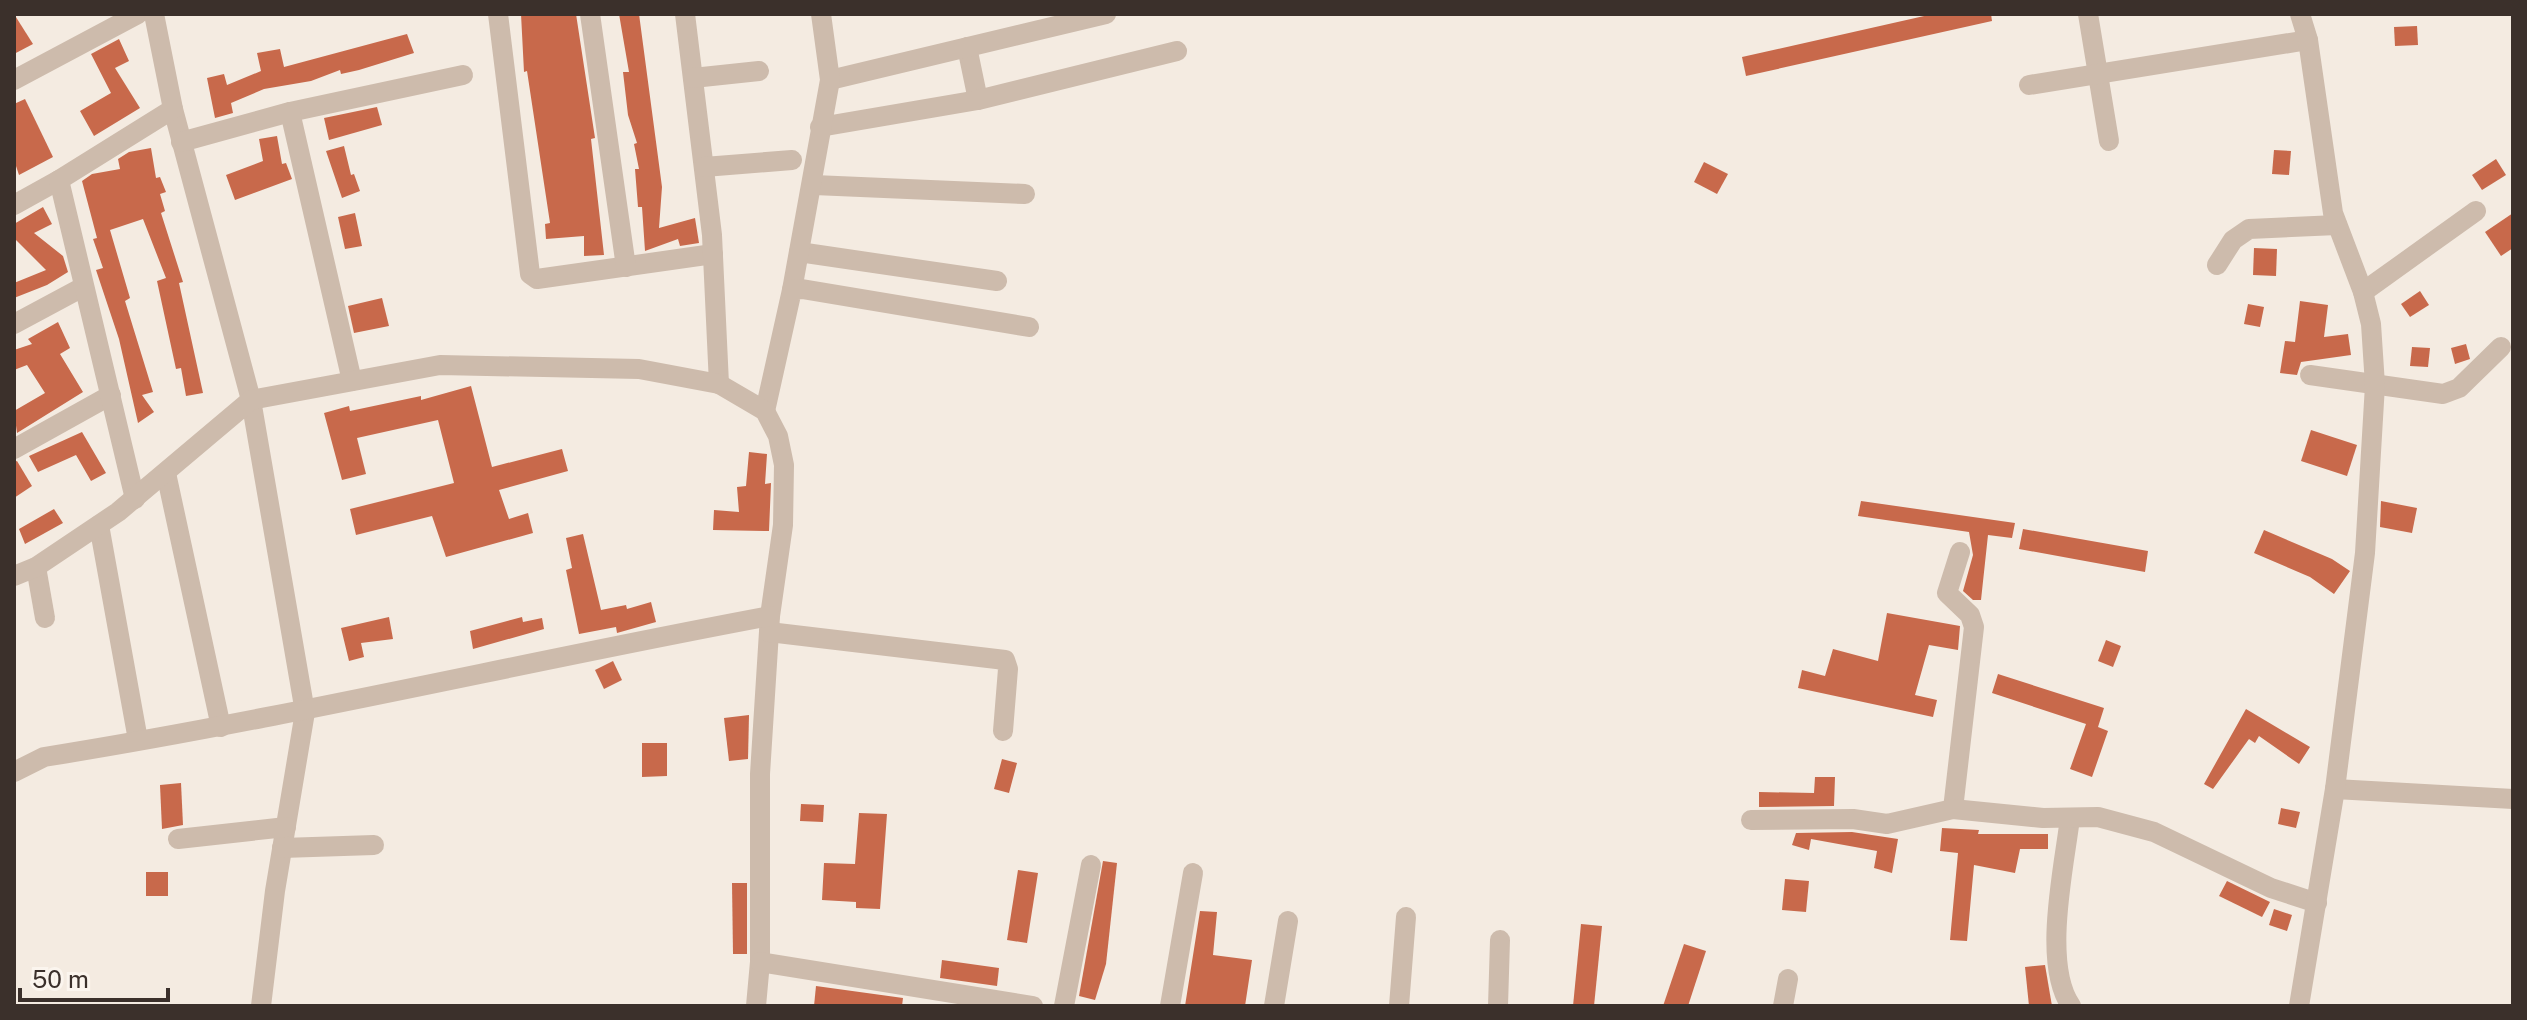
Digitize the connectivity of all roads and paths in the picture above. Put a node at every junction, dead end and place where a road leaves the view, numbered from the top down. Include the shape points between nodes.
1 (138, 14) edge
2 (154, 14) edge
3 (498, 14) edge
4 (590, 14) edge
5 (685, 14) edge
6 (821, 14) edge
7 (1106, 14) edge
8 (2088, 14) edge
9 (2300, 14) edge
10 (2308, 40) junction
11 (967, 47) junction
12 (1177, 51) dead end
13 (759, 71) dead end
14 (463, 75) dead end
15 (2097, 75) junction
16 (693, 78) junction
17 (14, 80) edge
18 (830, 80) junction
19 (2029, 85) dead end
20 (978, 100) junction
21 (173, 109) junction
22 (290, 112) junction
23 (820, 127) junction
24 (2109, 141) dead end
25 (181, 142) junction
26 (792, 160) dead end
27 (704, 167) junction
28 (59, 180) junction
29 (814, 185) junction
30 (1025, 194) dead end
31 (14, 205) edge
32 (2476, 211) dead end
33 (2337, 225) junction
34 (799, 252) junction
35 (713, 254) junction
36 (2217, 265) dead end
37 (626, 267) junction
38 (997, 281) dead end
39 (83, 287) junction
40 (792, 290) junction
41 (2363, 292) junction
42 (14, 324) edge
43 (1029, 327) dead end
44 (2501, 347) dead end
45 (2310, 375) dead end
46 (352, 381) junction
47 (719, 384) junction
48 (2375, 385) junction
49 (111, 395) junction
50 (251, 400) junction
51 (765, 411) junction
52 (14, 449) edge
53 (166, 473) junction
54 (135, 499) junction
55 (99, 525) junction
56 (1960, 552) dead end
57 (36, 567) junction
58 (14, 576) edge
59 (45, 618) dead end
60 (769, 624) junction
61 (305, 712) junction
62 (221, 727) junction
63 (1003, 731) dead end
64 (138, 740) junction
65 (14, 772) edge
66 (2335, 789) junction
67 (2513, 799) edge
68 (1953, 809) junction
69 (2070, 818) junction
70 (1751, 820) dead end
71 (284, 838) junction
72 (178, 839) dead end
73 (374, 845) dead end
74 (1091, 865) dead end
75 (1193, 873) dead end
76 (2317, 903) junction
77 (1406, 917) dead end
78 (1288, 921) dead end
79 (1500, 940) dead end
80 (760, 962) junction
81 (1788, 979) dead end
82 (261, 1006) edge
83 (756, 1006) edge
84 (1033, 1006) edge
85 (1064, 1006) edge
86 (1170, 1006) edge
87 (1274, 1006) edge
88 (1399, 1006) edge
89 (1498, 1006) edge
90 (1783, 1006) edge
91 (2071, 1006) edge
92 (2299, 1006) edge

1 - 17 street
2 - 21 street
3 - 37 street via 530,274 537,279
4 - 37 street
5 - 16 street
6 - 18 street
7 - 11 street
8 - 15 street
9 - 10 street
10 - 15 street
10 - 33 street
11 - 18 street
11 - 20 street
12 - 20 street
13 - 16 street
14 - 22 street
15 - 19 street
15 - 24 street
16 - 27 street
18 - 23 street
20 - 23 street
21 - 25 street
21 - 28 street
22 - 25 street
22 - 46 street
23 - 29 street
25 - 50 street
26 - 27 street
27 - 35 street
28 - 31 street
28 - 39 street
29 - 30 street
29 - 34 street
32 - 41 street
33 - 36 street via 2249,229 2233,240
33 - 41 street
34 - 38 street
34 - 40 street
35 - 37 street
35 - 47 street
39 - 42 street
39 - 49 street
40 - 43 street
40 - 51 street
41 - 48 street
44 - 48 street via 2459,388 2443,394
45 - 48 street
46 - 47 street via 440,365 639,369
46 - 50 street
47 - 51 street
48 - 66 street via 2365,553
49 - 52 street
49 - 54 street
50 - 53 street
50 - 61 street
51 - 60 street via 784,465 783,525
53 - 54 street
53 - 62 street
54 - 55 street
55 - 57 street
55 - 64 street
56 - 68 street via 1947,593 1970,615 1974,643
57 - 58 street
57 - 59 street
60 - 61 street via 577,652
60 - 63 street via 1005,660
60 - 80 street via 760,774
61 - 62 street
61 - 71 street
62 - 64 street
64 - 65 street via 44,757
66 - 67 street
66 - 76 street
68 - 69 street
68 - 70 street via 1887,824
69 - 76 street via 2131,824 2271,888
69 - 91 street via 2057,970
71 - 72 street
71 - 73 street
71 - 82 street
74 - 85 street
75 - 86 street
76 - 92 street
77 - 88 street
78 - 87 street
79 - 89 street
80 - 83 street
80 - 84 street
81 - 90 street

